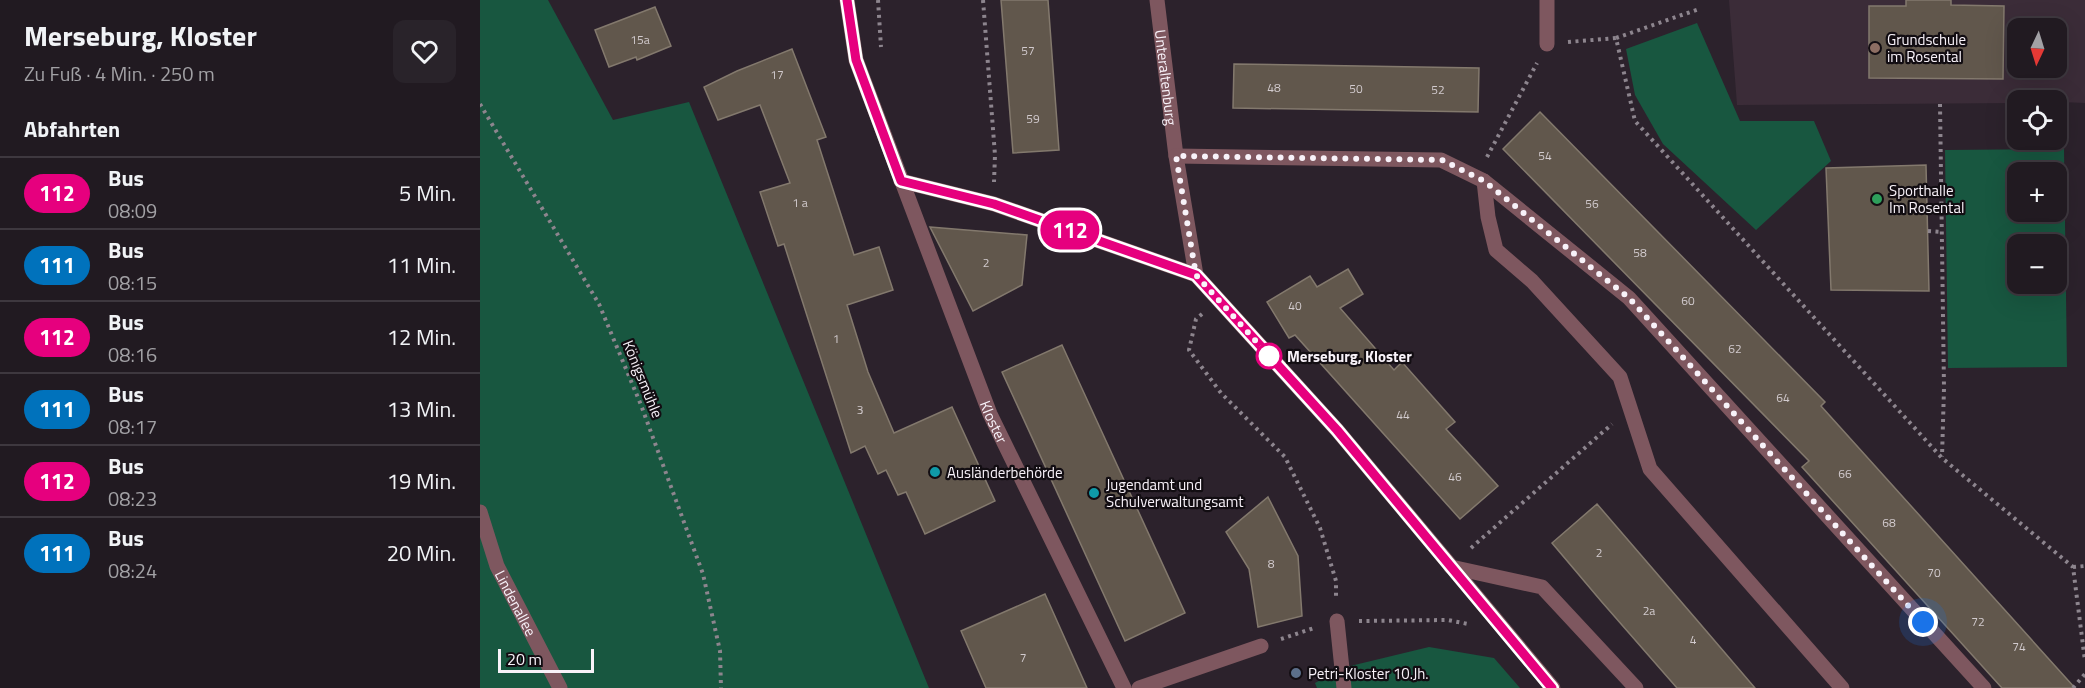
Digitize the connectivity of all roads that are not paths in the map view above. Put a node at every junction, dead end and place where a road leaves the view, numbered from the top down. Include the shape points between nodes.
1 (847, 0) edge
2 (1157, 0) edge
3 (1547, 0) edge
4 (1547, 44) road end
5 (1176, 156) junction
6 (1480, 179) junction
7 (901, 181) junction
8 (1196, 275) junction
9 (480, 512) edge
10 (1451, 567) junction
11 (1337, 621) road end
12 (1261, 646) road end
13 (560, 688) edge
14 (1124, 688) edge
15 (1139, 688) edge
16 (1344, 688) edge
17 (1552, 688) edge
18 (1635, 688) edge
19 (1842, 688) edge
20 (1984, 688) edge

1 - 7 street, Kloster via 856,60
2 - 5 street, Unteraltenburg
3 - 4 street
5 - 6 street via 1442,160
5 - 8 street, Unteraltenburg
6 - 19 street via 1496,250 1532,281 1620,377 1650,469
6 - 20 street via 1629,298
7 - 8 street via 994,204
7 - 14 street, Kloster via 990,414
8 - 10 street via 1337,430
9 - 13 street, Lindenallee via 497,566
10 - 17 street
10 - 18 street via 1542,587
11 - 16 street
12 - 15 street

